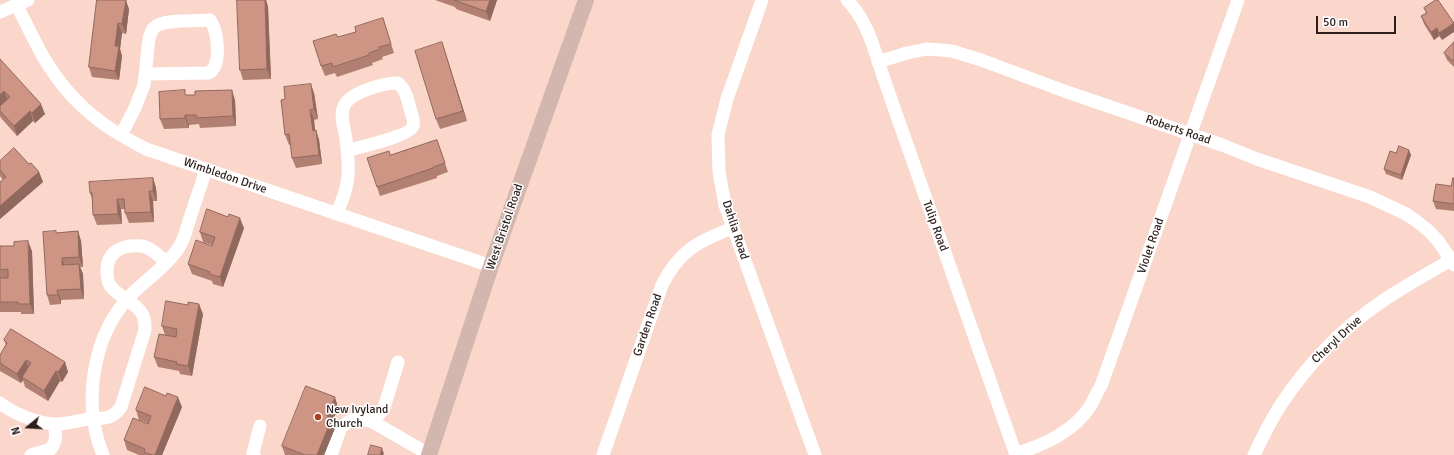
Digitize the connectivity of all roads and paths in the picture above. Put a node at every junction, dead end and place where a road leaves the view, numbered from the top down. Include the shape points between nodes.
1 (586, 0) edge
2 (762, 0) edge
3 (847, 0) edge
4 (1238, 0) edge
5 (22, 3) edge
6 (0, 12) edge
7 (878, 62) junction
8 (146, 74) junction
9 (1190, 134) junction
10 (121, 135) junction
11 (347, 151) junction
12 (206, 169) junction
13 (336, 214) junction
14 (733, 228) junction
15 (1453, 261) edge
16 (166, 262) junction
17 (491, 266) junction
18 (127, 300) junction
19 (398, 362) dead end
20 (0, 405) edge
21 (94, 419) junction
22 (373, 422) junction
23 (54, 424) junction
24 (260, 426) dead end
25 (1016, 454) edge
26 (31, 455) edge
27 (103, 455) edge
28 (254, 455) edge
29 (331, 455) edge
30 (430, 455) edge
31 (603, 455) edge
32 (815, 455) edge
33 (1254, 455) edge

1 - 17 main road, West Bristol Road
2 - 14 street, Dahlia Road via 727,99 718,135 719,172 725,205
3 - 7 street, Tulip Road via 866,29
4 - 9 street, Violet Road
5 - 6 street
5 - 10 street, Wimbledon Drive via 34,39 57,77 90,113
7 - 9 street, Roberts Road via 927,49 952,51
7 - 25 street, Tulip Road
8 - 8 street via 149,38 156,26 165,22 210,20 216,30 217,57 213,70 209,73
8 - 10 street via 142,95
9 - 15 street, Roberts Road via 1388,205 1406,214 1429,231
9 - 25 street, Violet Road via 1105,376 1090,405 1060,436
10 - 12 street, Wimbledon Drive via 146,149
11 - 11 street via 342,112 349,98 383,85 398,83 404,88 413,127 401,135
11 - 13 street via 349,179 344,200
12 - 13 street, Wimbledon Drive
12 - 16 street via 182,241
13 - 17 street, Wimbledon Drive
14 - 31 street, Garden Road via 693,246 669,272 662,285
14 - 32 street, Dahlia Road
15 - 33 street, Cheryl Drive via 1384,300 1334,340 1309,366 1293,388 1268,426
16 - 18 street
16 - 18 street via 144,246 122,247 114,251 107,264 107,279 111,287
17 - 30 main road, West Bristol Road
18 - 21 street via 114,317 99,350 94,374
18 - 21 street via 141,312 145,320 144,330 121,407 116,414 107,418
19 - 22 street via 384,408
20 - 23 street via 30,419
21 - 23 street
21 - 27 street
22 - 29 street via 356,417 340,427
22 - 30 street
23 - 26 street via 56,434 52,449
24 - 28 street

